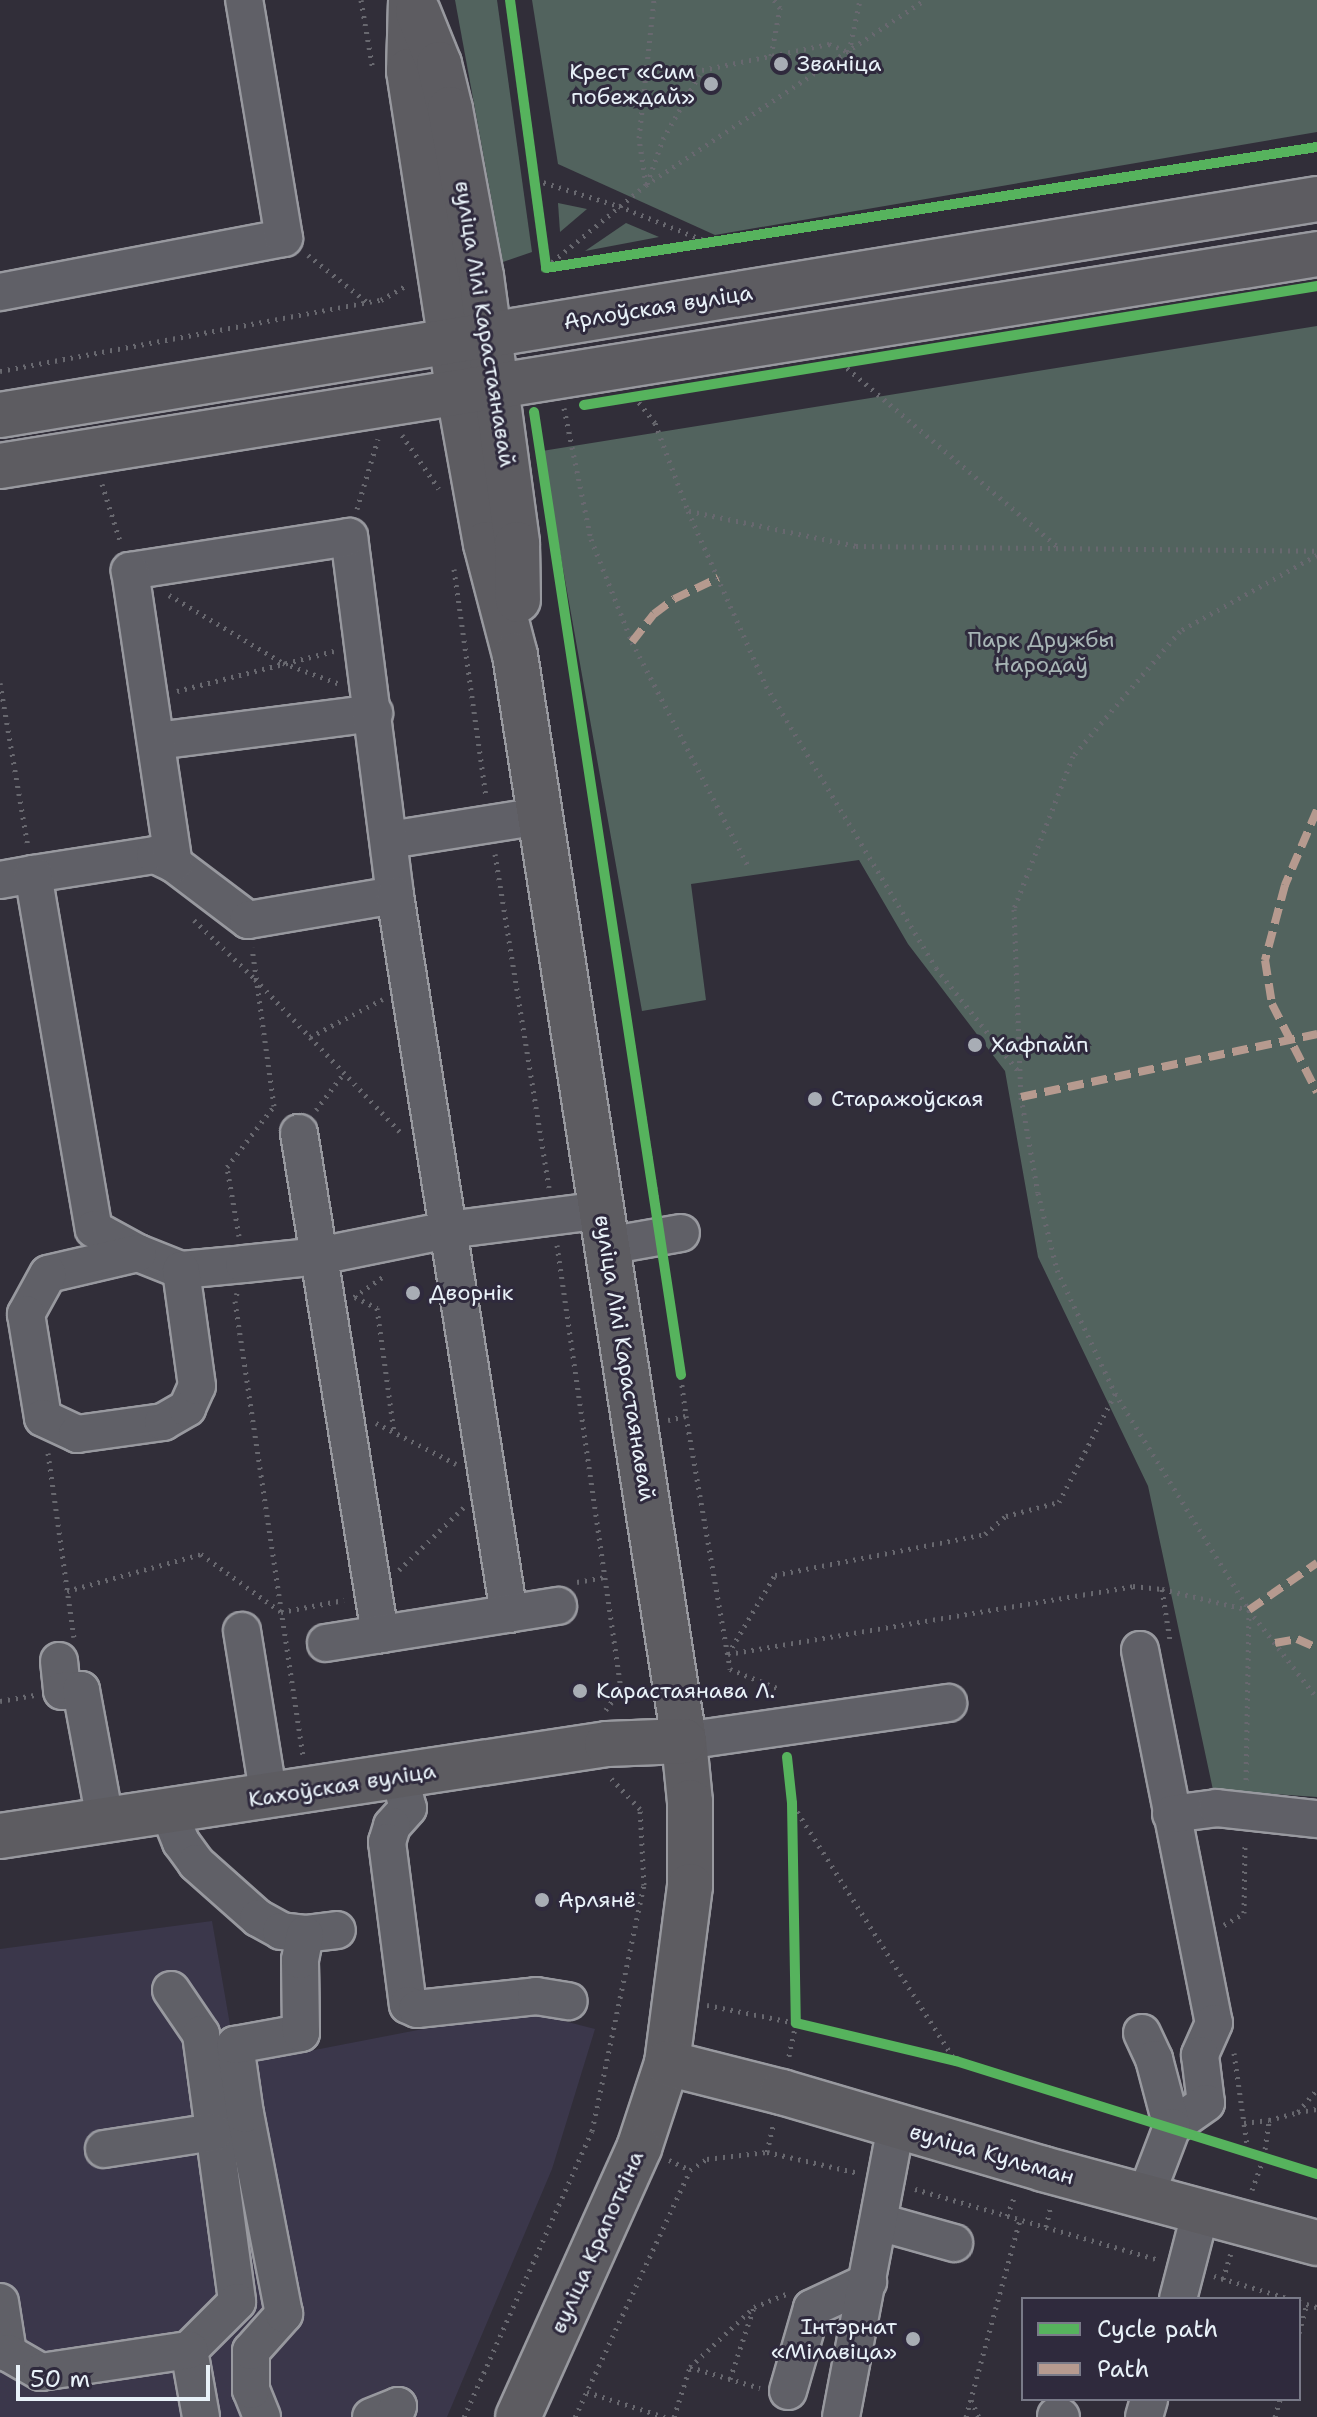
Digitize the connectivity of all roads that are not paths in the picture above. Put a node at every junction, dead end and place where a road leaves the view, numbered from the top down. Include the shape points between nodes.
1 (244, 0) edge
2 (411, 0) edge
3 (1317, 199) edge
4 (1317, 254) edge
5 (0, 292) edge
6 (470, 338) junction
7 (478, 391) junction
8 (0, 415) edge
9 (0, 466) edge
10 (372, 704) junction
11 (156, 741) junction
12 (540, 816) junction
13 (390, 840) junction
14 (174, 864) junction
15 (17, 877) edge
16 (395, 895) junction
17 (299, 1133) dead end
18 (604, 1228) junction
19 (448, 1230) junction
20 (672, 1234) road end
21 (138, 1253) junction
22 (319, 1256) junction
23 (181, 1270) junction
24 (558, 1606) dead end
25 (509, 1614) junction
26 (242, 1631) dead end
27 (380, 1634) junction
28 (326, 1643) road end
29 (1140, 1650) dead end
30 (59, 1661) dead end
31 (948, 1703) dead end
32 (684, 1741) junction
33 (400, 1777) junction
34 (269, 1797) junction
35 (168, 1810) junction
36 (1171, 1814) junction
37 (1317, 1819) edge
38 (105, 1820) junction
39 (0, 1836) edge
40 (171, 1990) dead end
41 (569, 2001) dead end
42 (1142, 2033) dead end
43 (667, 2063) junction
44 (896, 2127) junction
45 (1172, 2127) junction
46 (214, 2132) junction
47 (104, 2149) dead end
48 (1146, 2195) junction
49 (1220, 2216) junction
50 (879, 2222) junction
51 (954, 2243) dead end
52 (1317, 2243) edge
53 (868, 2282) junction
54 (1182, 2284) edge
55 (0, 2302) edge
56 (189, 2350) junction
57 (782, 2392) road end
58 (201, 2417) edge
59 (262, 2417) edge
60 (371, 2417) edge
61 (394, 2417) edge
62 (518, 2417) edge
63 (841, 2417) edge

1 - 5 lane via 284,238
2 - 6 main road, вуліца Лілі Карастаянавай via 409,71
3 - 6 main road, Арлоўская вуліца
4 - 7 main road
6 - 7 main road, вуліца Лілі Карастаянавай
6 - 8 main road, Арлоўская вуліца
7 - 9 main road
7 - 12 main road, вуліца Лілі Карастаянавай via 486,544 515,655
10 - 11 lane
10 - 11 lane via 349,537 130,571
10 - 13 lane
11 - 14 lane
12 - 13 lane
12 - 18 main road, вуліца Лілі Карастаянавай
13 - 16 lane
14 - 15 lane via 155,855
14 - 16 lane via 248,920
15 - 21 lane via 94,1229
16 - 19 lane
17 - 22 lane
18 - 19 lane via 553,1217
18 - 20 lane
18 - 32 main road, вуліца Лілі Карастаянавай
19 - 22 lane
19 - 25 lane
21 - 23 lane
21 - 23 lane via 48,1274 26,1314 43,1418 77,1434 163,1422 187,1408 197,1386
22 - 23 lane
22 - 27 lane
24 - 25 lane
25 - 27 lane
26 - 34 lane
27 - 28 lane
29 - 36 lane
30 - 38 lane via 62,1691 81,1690
31 - 32 lane
32 - 33 main road, Кахоўская вуліца via 607,1744
32 - 43 main road, вуліца Лілі Карастаянавай via 690,1886
33 - 34 main road, Кахоўская вуліца
33 - 41 lane via 408,1808 392,1826 387,1842 408,2005 417,2009 536,1996
34 - 35 main road, Кахоўская вуліца
35 - 38 main road, Кахоўская вуліца
35 - 59 lane via 196,1863 258,1918 281,1931 321,1932 300,1960 301,2033 235,2045 284,2314 251,2351 251,2390
36 - 37 lane via 1217,1808
36 - 45 lane via 1214,2023 1200,2055 1206,2103
38 - 39 main road, Кахоўская вуліца
40 - 46 lane via 201,2034
42 - 45 lane
43 - 44 main road, вуліца Кульман
43 - 62 main road, вуліца Крапоткіна via 639,2148
44 - 48 main road, вуліца Кульман
44 - 50 lane
45 - 48 lane
46 - 47 lane
46 - 56 lane via 237,2302
48 - 49 main road, вуліца Кульман
49 - 52 main road, вуліца Кульман
49 - 54 lane
50 - 51 lane
50 - 53 lane
53 - 57 lane via 812,2308
53 - 63 lane
55 - 56 lane via 8,2353 41,2372
56 - 58 lane
60 - 61 lane via 398,2406

